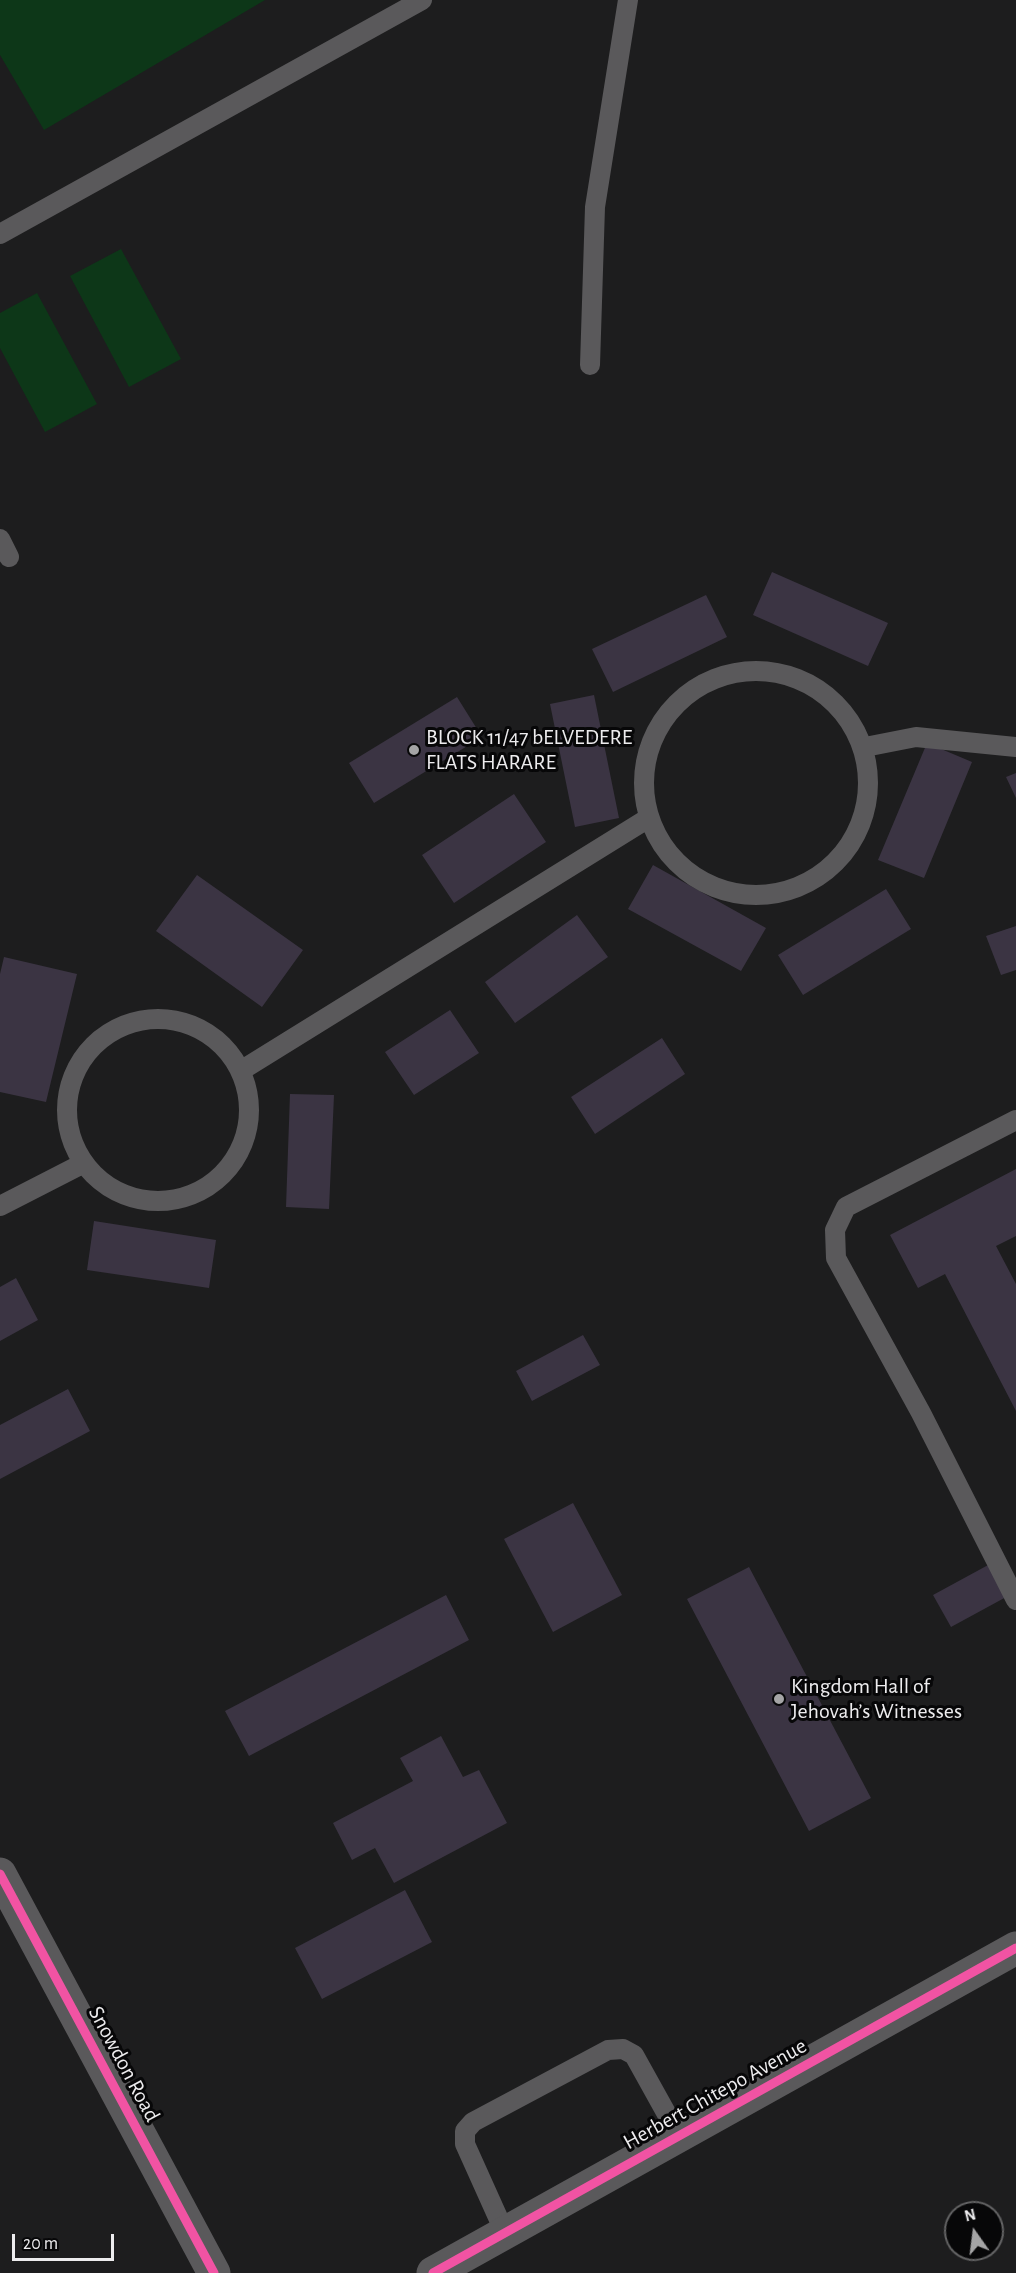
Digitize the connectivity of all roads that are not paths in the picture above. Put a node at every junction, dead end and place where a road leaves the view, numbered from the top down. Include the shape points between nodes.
1 (422, 0) edge
2 (628, 0) edge
3 (0, 234) edge
4 (590, 365) dead end
5 (0, 539) edge
6 (9, 557) dead end
7 (866, 747) junction
8 (1016, 747) edge
9 (647, 819) junction
10 (242, 1070) junction
11 (1016, 1120) edge
12 (82, 1164) junction
13 (0, 1206) edge
14 (1016, 1600) edge
15 (0, 1874) edge
16 (1016, 1948) edge
17 (679, 2136) junction
18 (505, 2233) junction
19 (214, 2273) edge
20 (433, 2273) edge

1 - 3 lane
2 - 4 lane via 595,207
5 - 6 lane
7 - 8 lane via 916,737
7 - 9 lane via 868,806 842,859 792,891 732,894 680,868
7 - 9 lane via 833,698 780,671 721,675 671,707 644,760
9 - 10 lane
10 - 12 lane via 250,1124 226,1173 180,1200 125,1197
10 - 12 lane via 209,1032 160,1017 111,1029 76,1066 67,1106 65,1116
11 - 14 lane via 846,1207 835,1230 836,1258 921,1413
12 - 13 lane
15 - 19 street, Snowdon Road
16 - 17 street, Herbert Chitepo Avenue
17 - 18 street, Herbert Chitepo Avenue
17 - 18 lane via 634,2055 623,2049 608,2050 473,2122 465,2131 465,2144
18 - 20 street, Herbert Chitepo Avenue

